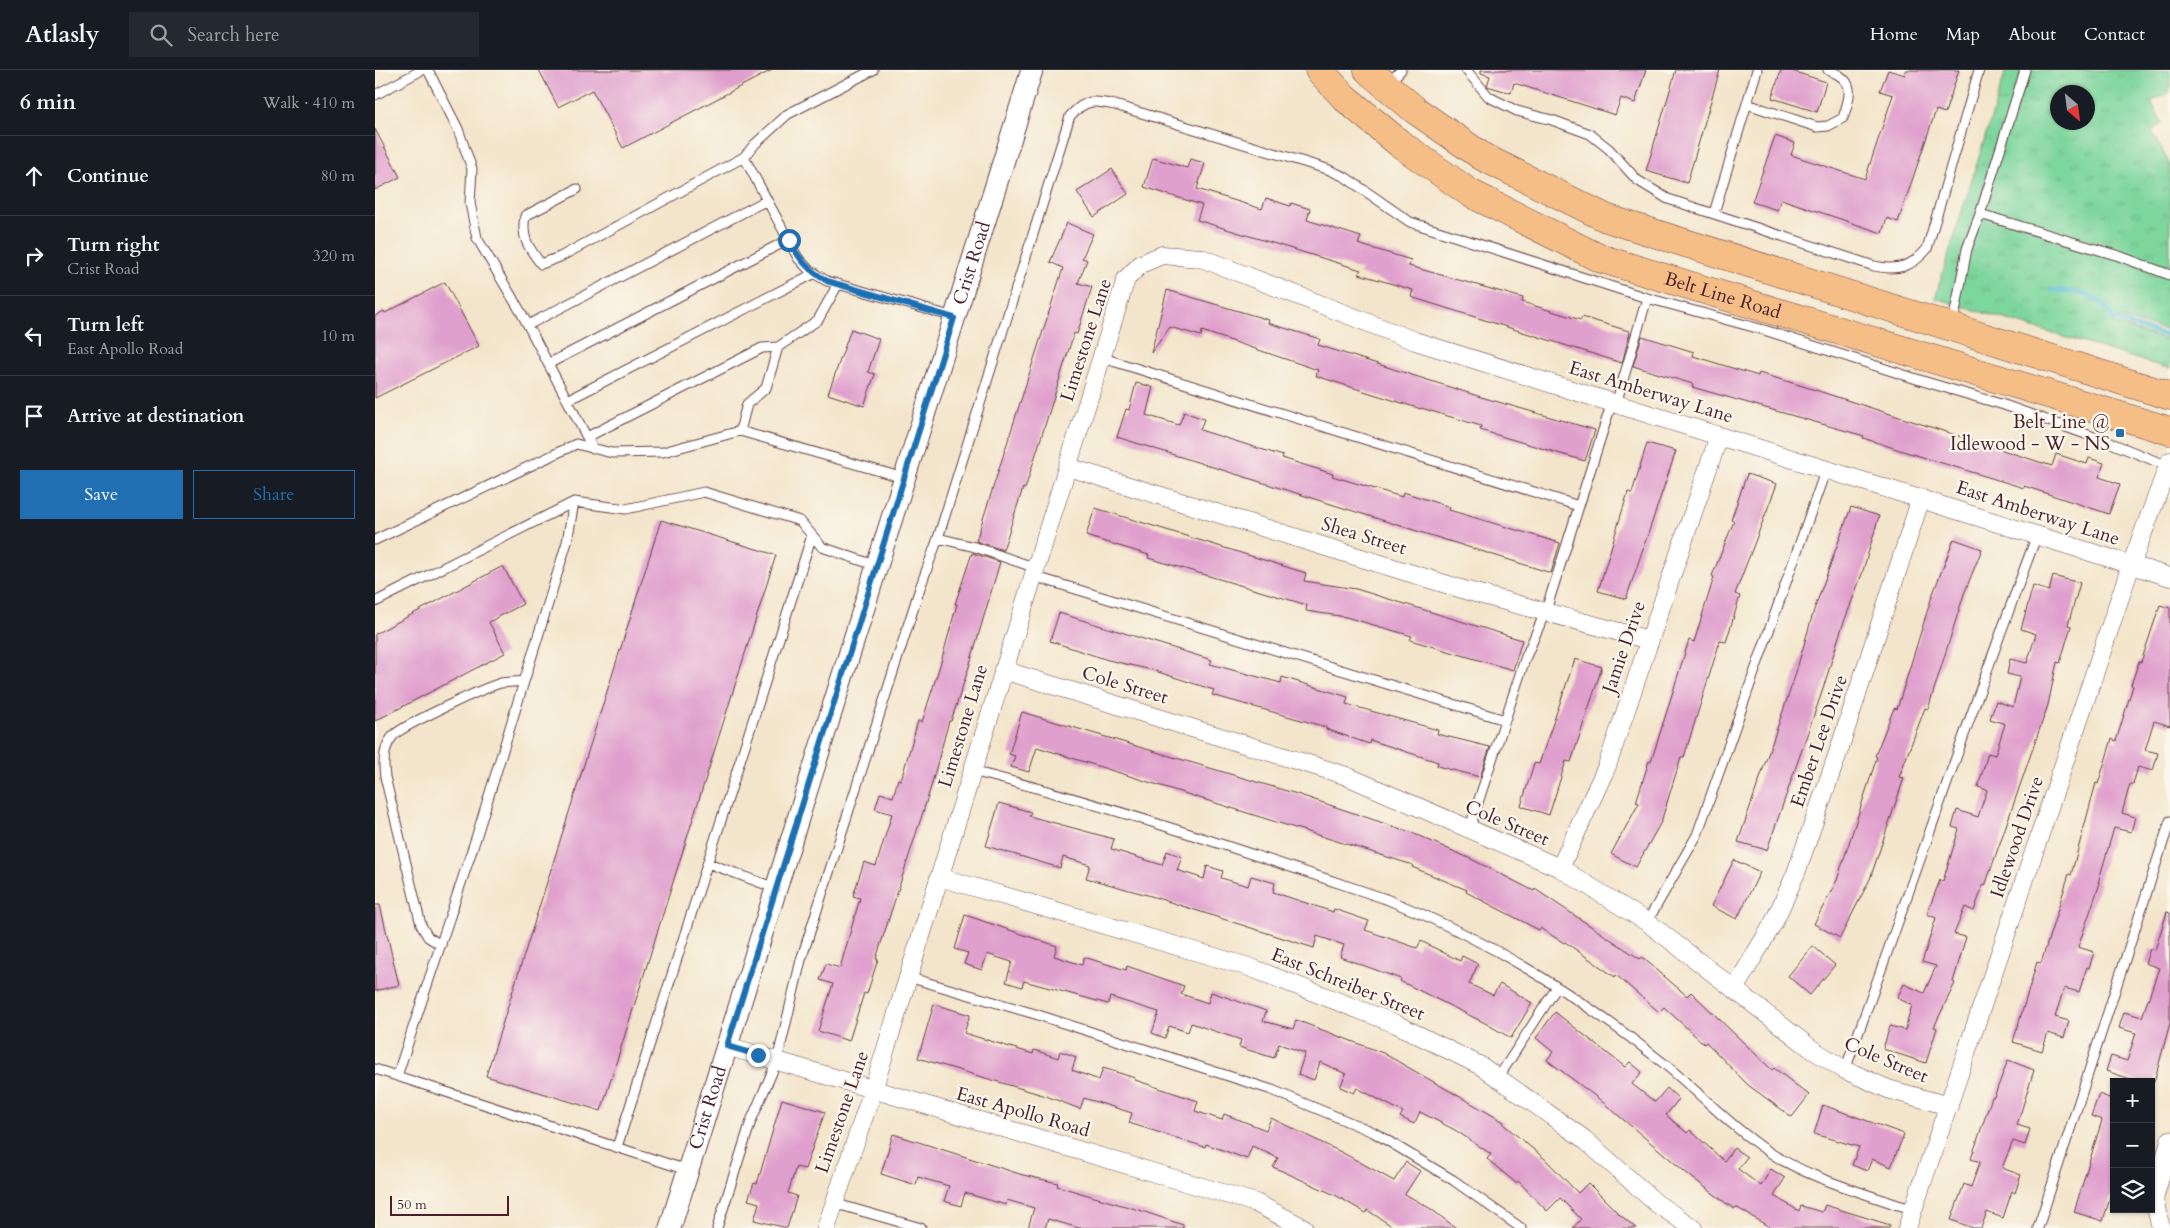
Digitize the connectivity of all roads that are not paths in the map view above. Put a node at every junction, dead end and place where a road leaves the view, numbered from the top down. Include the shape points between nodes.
1 (422, 70) edge
2 (428, 70) edge
3 (873, 70) edge
4 (1033, 70) edge
5 (1319, 70) edge
6 (1466, 70) edge
7 (1757, 70) edge
8 (1828, 70) edge
9 (1979, 70) edge
10 (2025, 70) edge
11 (1385, 75) edge
12 (375, 95) edge
13 (1747, 104) junction
14 (744, 157) junction
15 (577, 189) dead end
16 (767, 200) junction
17 (1714, 213) junction
18 (1980, 214) junction
19 (789, 240) junction
20 (1162, 255) joint
21 (815, 274) junction
22 (2170, 275) edge
23 (838, 284) junction
24 (1647, 298) junction
25 (954, 318) junction
26 (528, 326) junction
27 (1952, 328) junction
28 (778, 347) junction
29 (1103, 358) junction
30 (548, 364) junction
31 (2170, 396) edge
32 (567, 400) junction
33 (1614, 403) junction
34 (740, 431) junction
35 (2170, 431) edge
36 (1719, 436) junction
37 (587, 437) junction
38 (593, 448) junction
39 (2169, 465) edge
40 (1068, 468) junction
41 (1826, 469) junction
42 (904, 478) junction
43 (1921, 498) junction
44 (574, 502) junction
45 (1579, 506) junction
46 (812, 535) junction
47 (2037, 535) junction
48 (938, 538) junction
49 (375, 540) edge
50 (2131, 565) junction
51 (877, 566) junction
52 (1035, 572) junction
53 (2170, 577) edge
54 (375, 602) edge
55 (1545, 610) junction
56 (1649, 640) junction
57 (1003, 670) junction
58 (524, 681) junction
59 (1505, 720) junction
60 (972, 771) junction
61 (2170, 821) edge
62 (1469, 830) junction
63 (708, 863) junction
64 (1560, 868) junction
65 (939, 877) junction
66 (776, 889) junction
67 (1647, 922) junction
68 (441, 945) junction
69 (908, 977) junction
70 (1557, 987) junction
71 (1735, 988) junction
72 (727, 1046) junction
73 (777, 1061) junction
74 (375, 1069) edge
75 (1845, 1070) junction
76 (397, 1076) junction
77 (1498, 1078) junction
78 (873, 1090) junction
79 (1949, 1106) junction
80 (2170, 1140) edge
81 (617, 1147) junction
82 (687, 1170) junction
83 (833, 1203) junction
84 (1914, 1209) junction
85 (670, 1228) edge
86 (717, 1228) edge
87 (826, 1228) edge
88 (921, 1228) edge
89 (1304, 1228) edge
90 (1521, 1228) edge
91 (1693, 1228) edge
92 (1907, 1228) edge
93 (2038, 1228) edge
94 (2161, 1228) edge

1 - 12 lane
2 - 26 lane via 458,129 472,169 470,203 477,238
3 - 14 lane via 787,114
4 - 25 street, Crist Road
5 - 35 main road, Belt Line Road via 1345,98 1399,144 1470,193 1599,258
6 - 17 lane via 1489,97 1517,111 1590,134 1609,149 1637,180 1668,199
7 - 13 lane
8 - 13 lane via 1839,74 1851,88 1843,118 1837,123 1817,127
9 - 17 lane via 1927,249 1918,260 1907,266 1890,269 1874,266
10 - 18 lane
11 - 27 main road, Belt Line Road via 1415,110 1483,157 1606,218
13 - 17 lane
14 - 15 lane via 541,264 522,231 525,216
14 - 16 lane
16 - 19 lane
16 - 26 lane
18 - 22 lane via 2119,256
18 - 27 lane via 1967,249
19 - 21 lane via 798,258
19 - 30 lane
20 - 29 street, Limestone Lane via 1141,264 1126,279
20 - 33 street, East Amberway Lane via 1201,258 1415,340
21 - 23 lane
21 - 32 lane
23 - 25 lane
23 - 28 lane via 818,320
24 - 33 lane
24 - 39 lane via 1764,330 2004,405
24 - 48 lane via 1410,222 1345,177 1327,169 1115,105 1098,101 1081,104 1070,116
25 - 42 street, Crist Road
26 - 30 lane
27 - 31 main road, Belt Line Road
28 - 34 lane via 766,388 747,404
28 - 37 lane via 762,348
29 - 40 street, Limestone Lane
29 - 45 lane
30 - 32 lane
32 - 37 lane
33 - 36 street, East Amberway Lane
33 - 45 lane
34 - 38 lane via 663,452 612,453
34 - 42 lane
36 - 41 street, East Amberway Lane
36 - 56 street, Jamie Drive
37 - 38 lane
38 - 49 lane via 576,444
39 - 50 street, Idlewood Drive
40 - 52 street, Limestone Lane
40 - 55 street, Shea Street via 1469,591
41 - 43 street, East Amberway Lane
41 - 67 lane via 1697,835
42 - 51 street, Crist Road
43 - 47 street, East Amberway Lane
43 - 71 street, Ember Lee Drive via 1796,873 1774,922
44 - 46 lane via 626,509 704,492 800,521
44 - 54 lane
44 - 58 lane via 567,542
45 - 55 lane
46 - 51 lane via 822,547
46 - 63 lane
47 - 50 street, East Amberway Lane
47 - 75 lane
48 - 52 lane via 975,547
48 - 73 lane via 801,960
50 - 53 street, East Amberway Lane
50 - 79 street, Idlewood Drive
51 - 66 street, Crist Road
52 - 57 street, Limestone Lane
52 - 59 lane
55 - 56 street, Shea Street
55 - 59 lane
56 - 64 street, Jamie Drive via 1607,766
57 - 60 street, Limestone Lane
57 - 62 street, Cole Street via 1344,775
58 - 68 lane
58 - 68 lane via 500,683 413,722 393,736 387,748 383,763 385,777 421,925 428,936
59 - 62 lane
60 - 65 street, Limestone Lane
60 - 70 lane via 1140,819 1386,899 1428,917
61 - 93 lane
62 - 64 street, Cole Street
63 - 66 lane
63 - 81 lane
64 - 67 street, Cole Street
65 - 69 street, Limestone Lane
65 - 77 street, East Schreiber Street via 1249,968 1396,1024 1481,1066
66 - 72 street, Crist Road
67 - 71 street, Cole Street
68 - 76 lane
69 - 78 street, Limestone Lane
69 - 90 lane via 1273,1090 1373,1132 1453,1180
70 - 77 lane
70 - 84 lane via 1602,1016 1663,1063 1769,1152 1820,1177
71 - 75 street, Cole Street via 1813,1050
72 - 73 street, East Apollo Road
72 - 82 street, Crist Road
73 - 78 street, East Apollo Road
73 - 86 lane via 751,1121
74 - 76 lane
75 - 79 street, Cole Street via 1888,1088
76 - 81 lane
77 - 91 street, East Schreiber Street via 1584,1139 1656,1203
78 - 83 street, Limestone Lane
78 - 89 street, East Apollo Road via 1256,1203
79 - 84 street, Idlewood Drive
80 - 94 street via 2154,1200
81 - 82 lane
82 - 85 street, Crist Road
83 - 87 street, Limestone Lane
83 - 88 lane
84 - 92 street, Idlewood Drive

